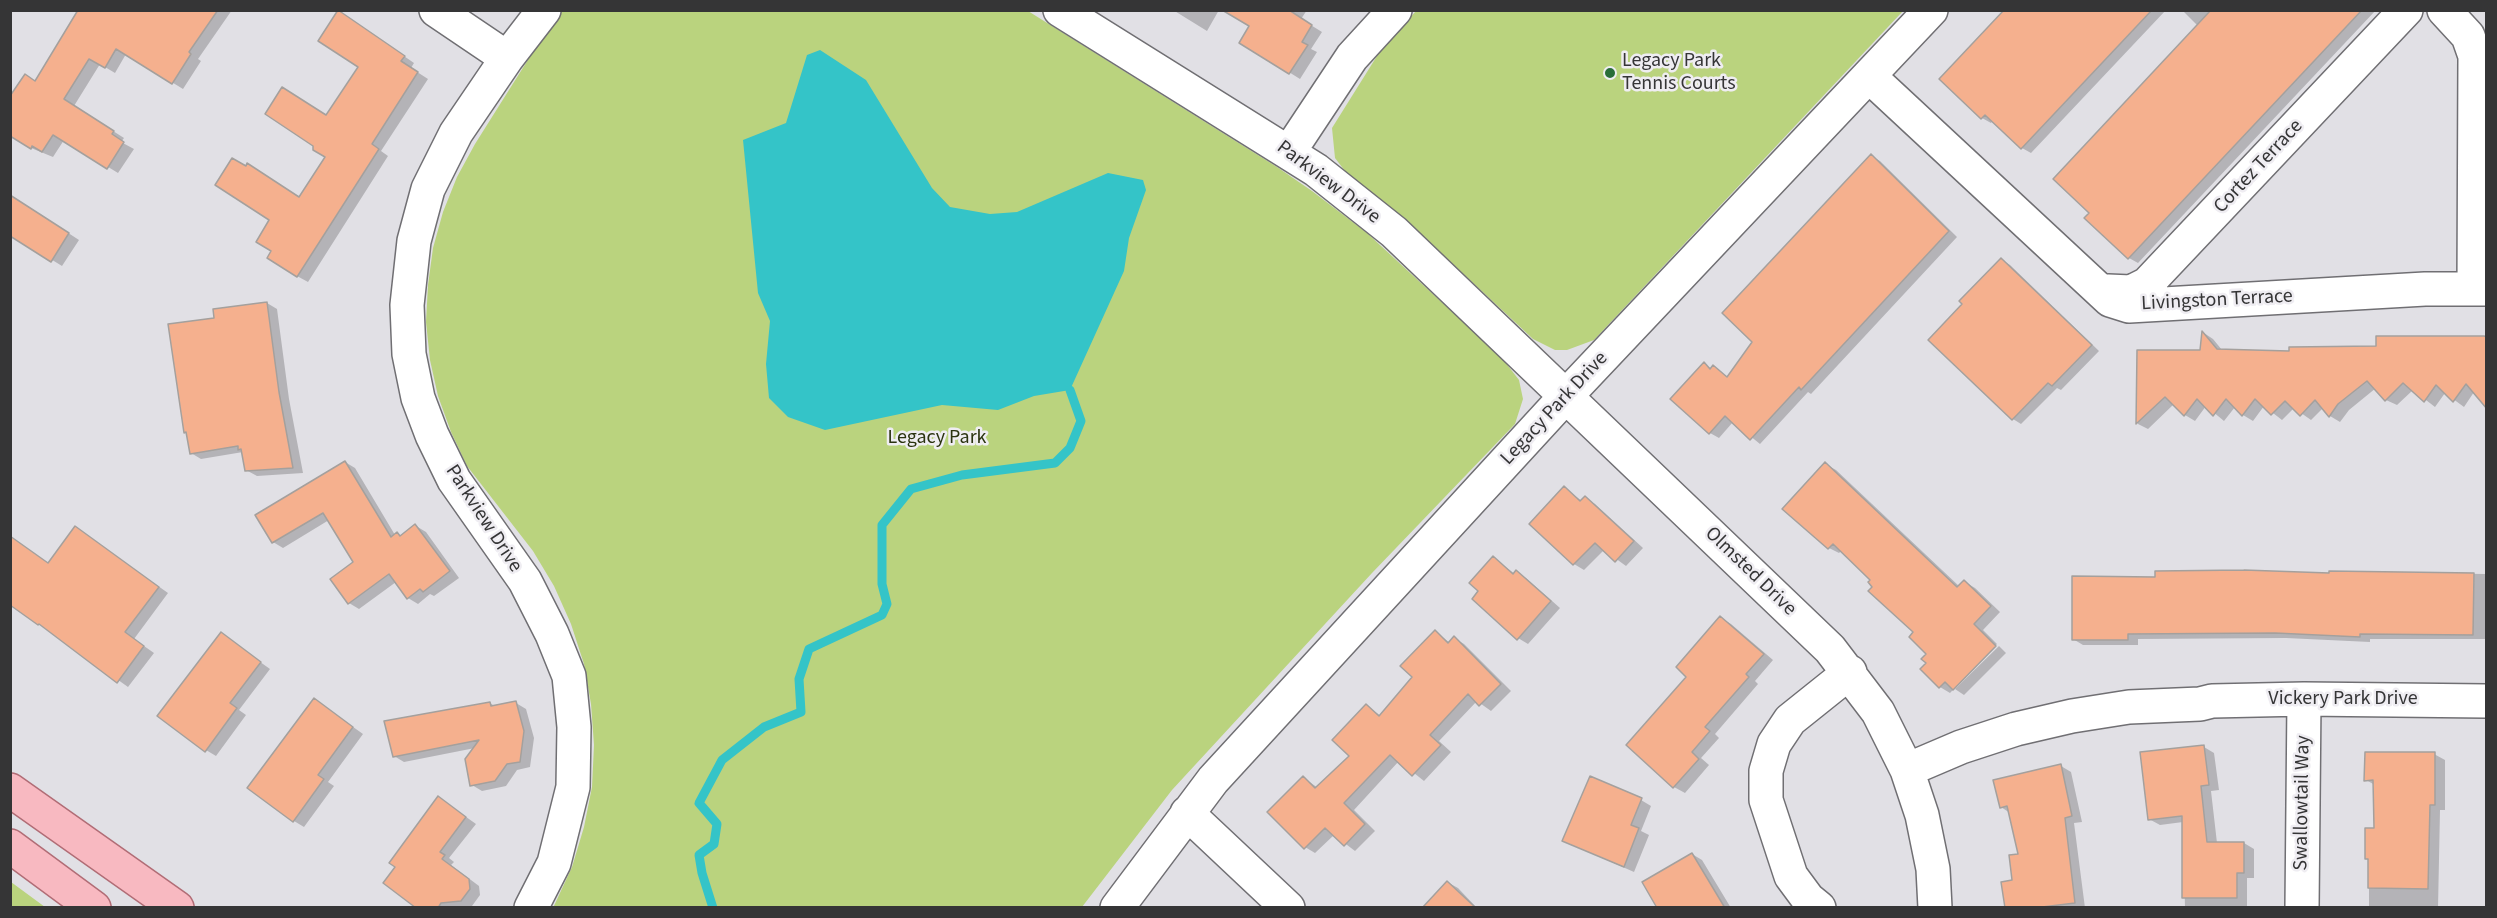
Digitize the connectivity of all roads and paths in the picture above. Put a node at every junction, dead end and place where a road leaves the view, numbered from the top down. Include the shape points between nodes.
1 (436, 10) edge
2 (544, 10) edge
3 (1060, 10) edge
4 (1395, 10) edge
5 (1931, 10) edge
6 (2406, 10) edge
7 (2444, 10) edge
8 (507, 58) junction
9 (1869, 76) junction
10 (1289, 152) junction
11 (2097, 288) junction
12 (2480, 289) edge
13 (1565, 397) junction
14 (1850, 672) junction
15 (2304, 699) junction
16 (2487, 701) edge
17 (1907, 770) junction
18 (10, 790) edge
19 (1187, 813) junction
20 (10, 846) edge
21 (94, 908) edge
22 (177, 908) edge
23 (531, 908) edge
24 (1117, 908) edge
25 (1288, 908) edge
26 (1819, 908) edge
27 (1935, 908) edge
28 (2302, 908) edge

1 - 8 street
2 - 8 street, Parkview Drive
3 - 10 street, Parkview Drive
4 - 10 street via 1352,57
5 - 9 street, Legacy Park Drive
6 - 11 street, Cortez Terrace via 2147,284 2131,292
7 - 12 street via 2468,36 2475,56
8 - 23 street, Parkview Drive via 456,133 428,189 414,241 407,305 409,354 418,398 432,435 454,480 525,581 569,676 574,727 573,787 554,863
9 - 11 street, Livingston Terrace
9 - 13 street, Legacy Park Drive
10 - 13 street, Parkview Drive via 1394,232
11 - 12 street, Livingston Terrace via 2110,300 2129,306
13 - 14 street, Olmsted Drive
13 - 19 street, Legacy Park Drive
14 - 17 street, Olmsted Drive via 1878,712
14 - 26 street via 1790,720 1774,744 1766,771 1766,800 1791,876
15 - 16 street, Vickery Park Drive
15 - 17 street, Vickery Park Drive via 2129,706 2072,716 1961,747
15 - 28 street, Swallowtail Way
17 - 27 street, Olmsted Drive via 1933,869
18 - 22 main road
19 - 24 street, Legacy Park Drive
19 - 25 street
20 - 21 main road

